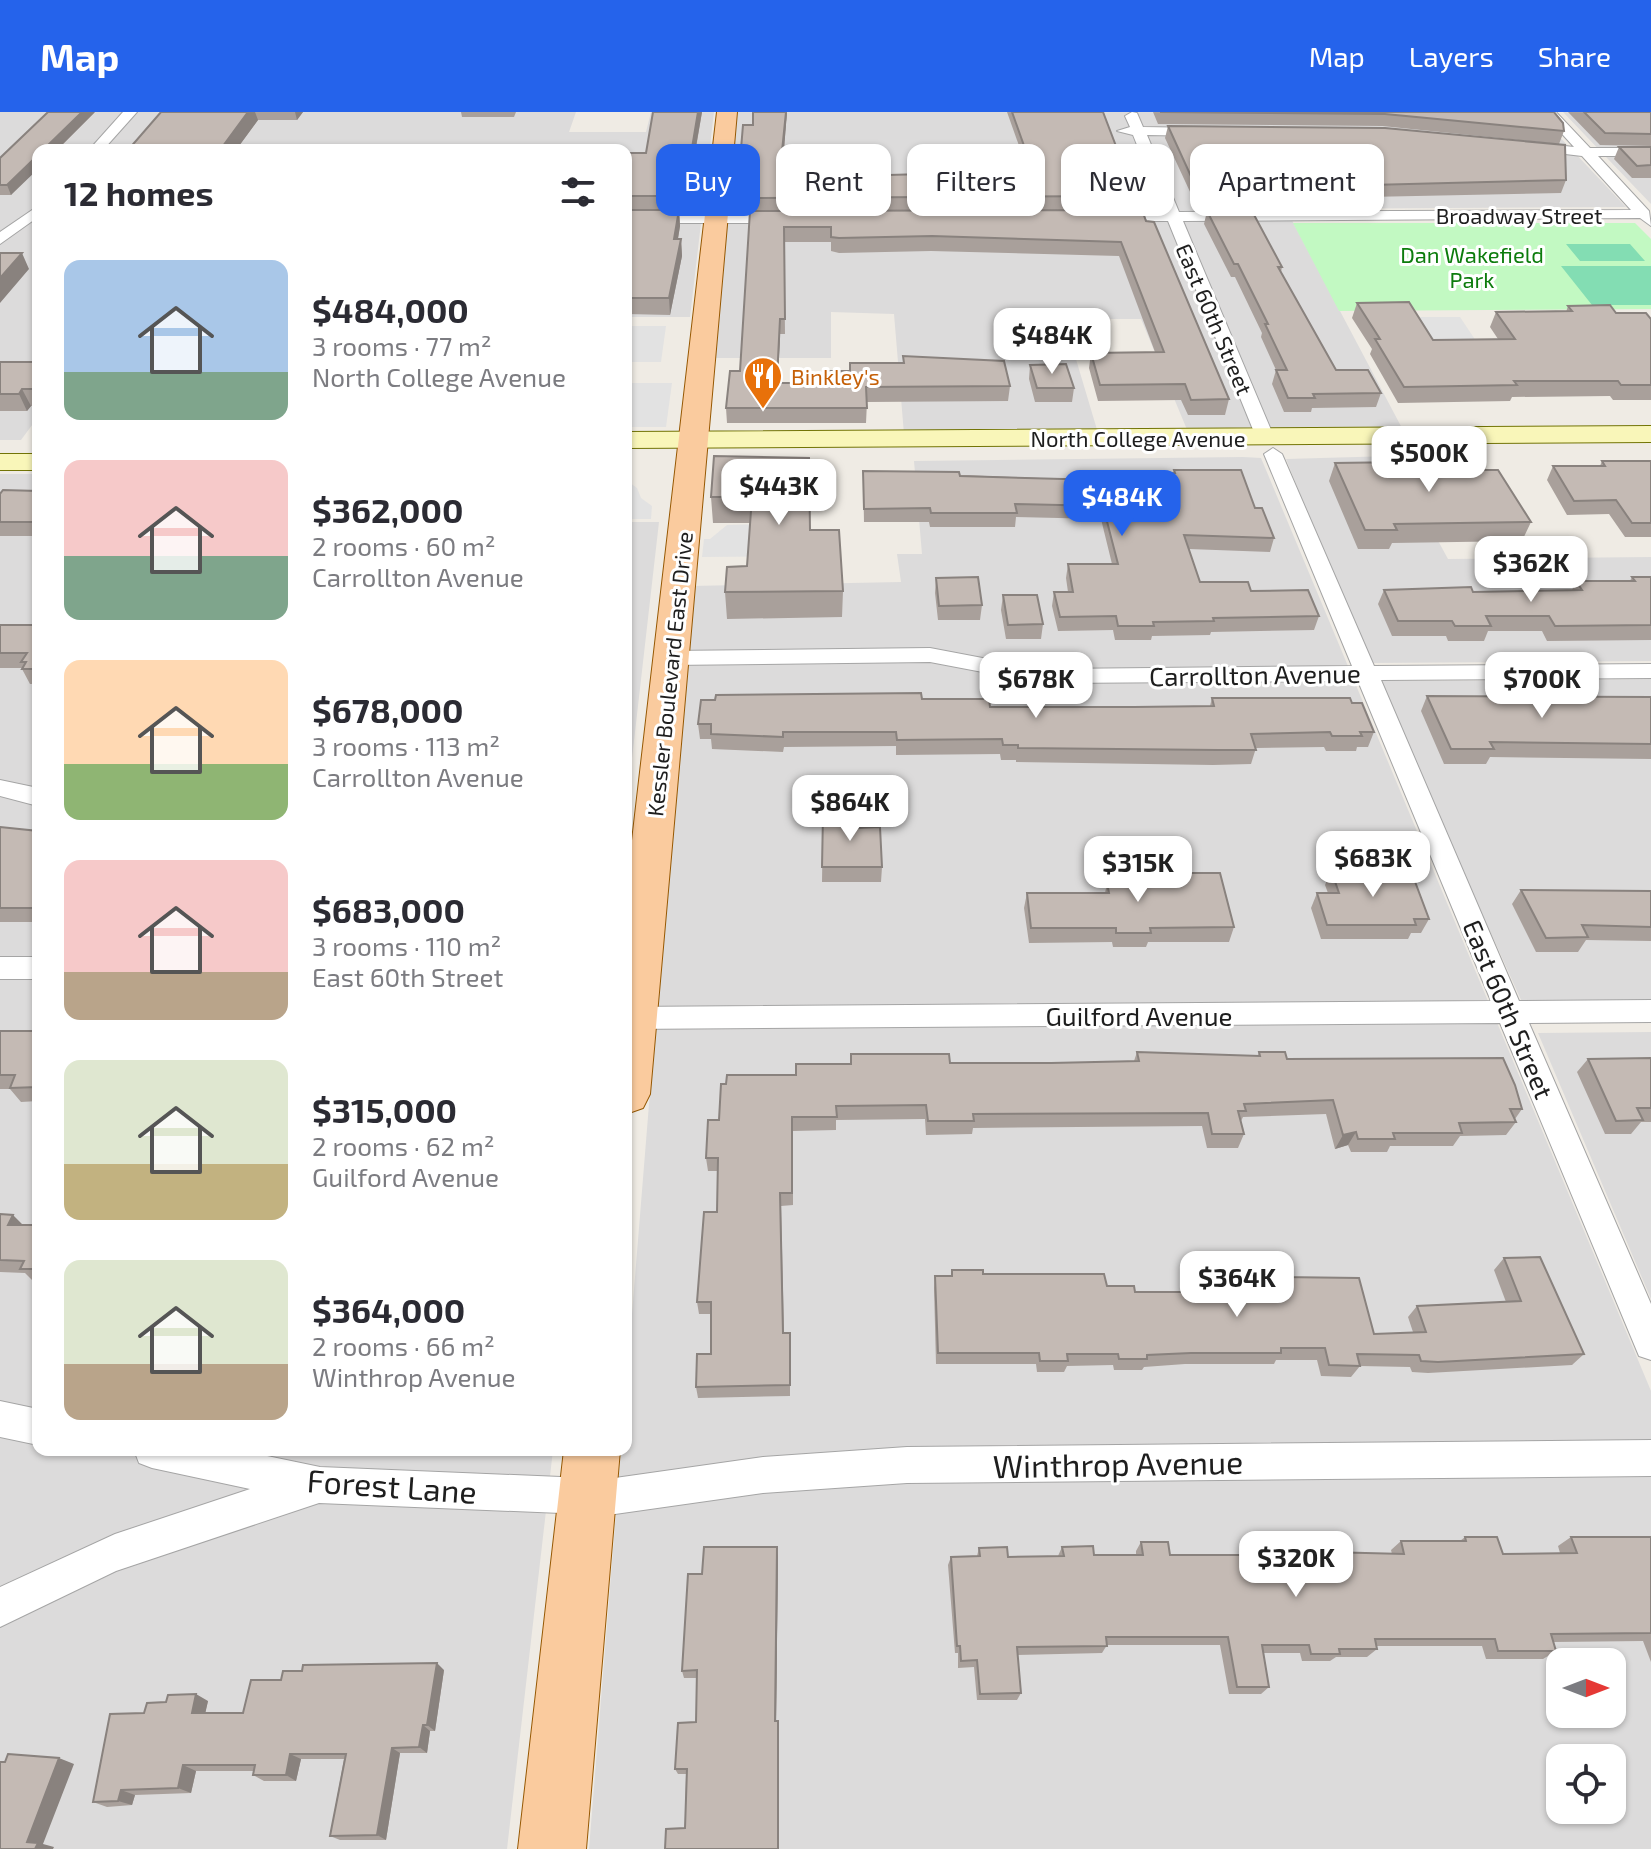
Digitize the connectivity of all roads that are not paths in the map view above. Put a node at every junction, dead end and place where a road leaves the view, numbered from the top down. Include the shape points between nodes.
1 (130, 112) edge
2 (727, 112) edge
3 (1130, 112) edge
4 (1549, 112) edge
5 (1131, 132) junction
6 (1215, 132) edge
7 (101, 144) edge
8 (1518, 145) edge
9 (1651, 152) edge
10 (1587, 153) junction
11 (11, 214) dead end
12 (32, 214) edge
13 (32, 217) edge
14 (1094, 217) edge
15 (1173, 217) junction
16 (1647, 218) edge
17 (632, 219) edge
18 (717, 219) junction
19 (794, 219) edge
20 (0, 239) edge
21 (1651, 434) edge
22 (632, 441) edge
23 (1269, 446) junction
24 (0, 447) edge
25 (32, 447) edge
26 (694, 450) junction
27 (1651, 452) edge
28 (632, 461) edge
29 (0, 462) edge
30 (32, 462) edge
31 (669, 658) junction
32 (1651, 671) edge
33 (1367, 673) junction
34 (0, 788) edge
35 (32, 796) edge
36 (0, 968) edge
37 (32, 968) edge
38 (632, 1000) edge
39 (1651, 1011) edge
40 (1510, 1013) junction
41 (632, 1019) edge
42 (1651, 1344) edge
43 (0, 1419) edge
44 (32, 1426) edge
45 (181, 1456) edge
46 (1651, 1458) edge
47 (590, 1473) edge
48 (320, 1485) junction
49 (0, 1608) edge
50 (552, 1849) edge

1 - 7 street
2 - 18 main road, Kessler Boulevard East Drive
3 - 5 street, East 60th Street
4 - 10 street
5 - 6 street
5 - 15 street, East 60th Street
8 - 10 street
9 - 10 street
10 - 16 street
11 - 12 street
13 - 20 street
14 - 15 street, Broadway Street
15 - 16 street, Broadway Street
15 - 23 street, East 60th Street
17 - 18 street
18 - 19 street
18 - 26 main road, Kessler Boulevard East Drive
21 - 23 main road, North College Avenue
22 - 26 main road, North College Avenue
23 - 26 main road, North College Avenue
23 - 27 main road, North College Avenue
23 - 33 street, East 60th Street
24 - 25 main road
26 - 28 main road, North College Avenue
26 - 31 main road, Kessler Boulevard East Drive
29 - 30 main road
31 - 33 street, Carrollton Avenue via 930,655 1041,676
31 - 38 main road, Kessler Boulevard East Drive
32 - 33 street, Carrollton Avenue
33 - 40 street, East 60th Street
34 - 35 street
36 - 37 street
39 - 40 street, Guilford Avenue
40 - 41 street, Guilford Avenue
40 - 42 street, East 60th Street
43 - 44 street
45 - 48 street, Forest Lane
46 - 47 street, Winthrop Avenue via 895,1465 763,1475 630,1495
47 - 48 street, Forest Lane
47 - 50 main road
48 - 49 street via 144,1543

